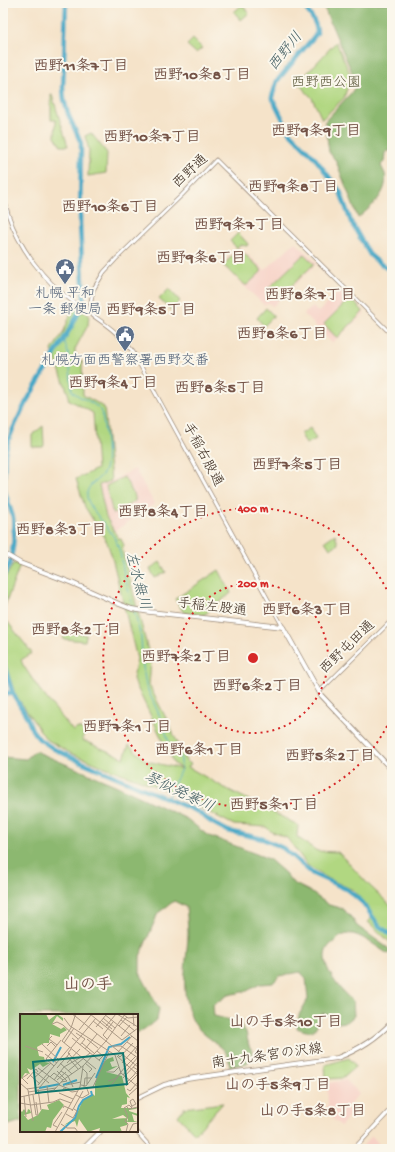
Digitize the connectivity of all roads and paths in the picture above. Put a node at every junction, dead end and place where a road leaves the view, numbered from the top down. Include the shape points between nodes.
1 (3, 175) edge
2 (89, 313) junction
3 (392, 335) edge
4 (5, 554) edge
5 (392, 620) edge
6 (283, 627) junction
7 (319, 692) junction
8 (392, 770) edge
9 (392, 1022) edge
10 (138, 1098) edge
11 (392, 1108) edge
12 (100, 1132) edge
13 (137, 1132) edge
14 (83, 1149) edge
15 (152, 1149) edge
16 (354, 1149) edge

1 - 2 street, 手稲右股通 via 8,213 19,239 48,280
2 - 3 street, 西野通 via 93,290 104,272 216,160
2 - 6 street, 手稲右股通 via 117,333 133,352
4 - 6 main road, 手稲左股通 via 20,563 134,609
5 - 7 street, 西野屯田通
6 - 7 main road
7 - 8 main road
9 - 10 main road, 南十九条宮の沢線 via 371,1041 337,1058 187,1079 164,1085
11 - 16 main road
12 - 14 main road
13 - 15 street

